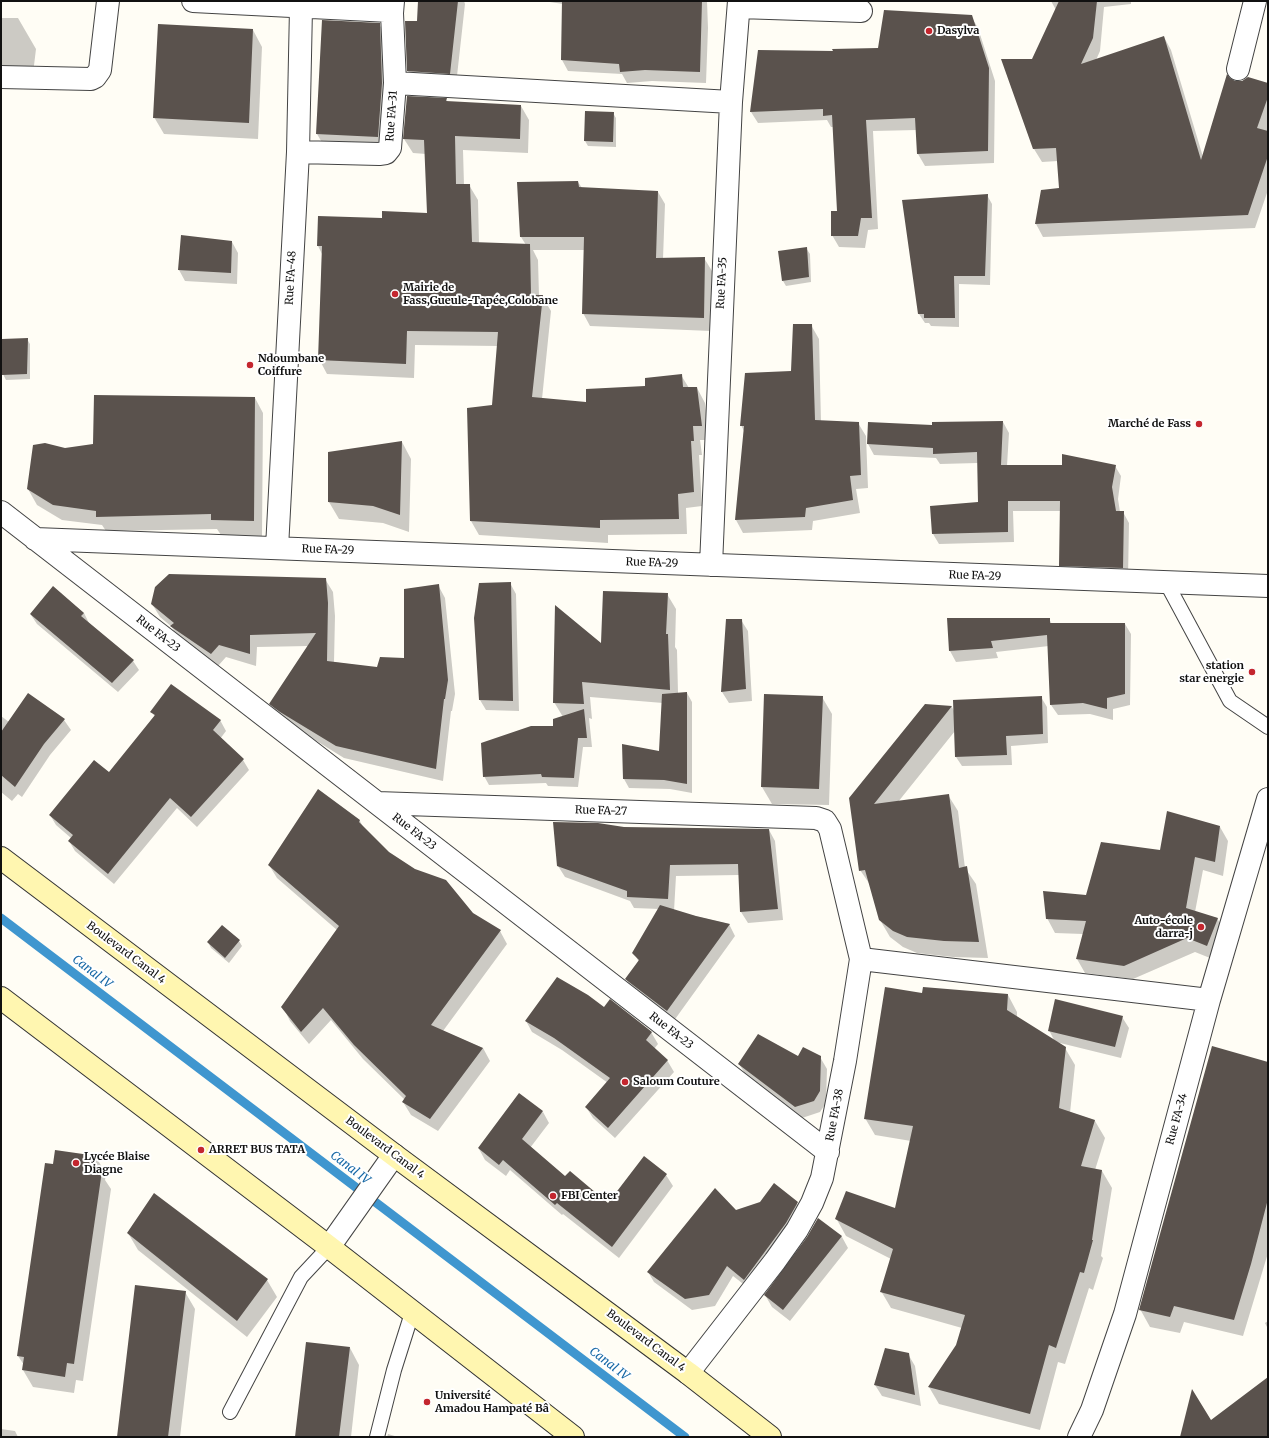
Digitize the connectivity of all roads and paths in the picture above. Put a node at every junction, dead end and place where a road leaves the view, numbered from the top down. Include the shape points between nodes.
1 (108, 1) edge
2 (193, 1) edge
3 (1255, 1) edge
4 (739, 4) edge
5 (392, 7) edge
6 (301, 8) junction
7 (861, 11) dead end
8 (1238, 69) dead end
9 (1, 77) edge
10 (395, 83) junction
11 (731, 102) junction
12 (298, 152) junction
13 (1, 513) edge
14 (35, 539) junction
15 (277, 548) junction
16 (711, 565) junction
17 (1166, 582) junction
18 (1268, 586) edge
19 (1268, 727) edge
20 (1268, 800) edge
21 (377, 803) junction
22 (825, 820) joint
23 (1, 858) edge
24 (861, 959) junction
25 (1, 998) edge
26 (1209, 1000) junction
27 (828, 1152) junction
28 (394, 1155) junction
29 (329, 1248) junction
30 (412, 1313) junction
31 (688, 1372) junction
32 (230, 1412) dead end
33 (377, 1437) edge
34 (574, 1437) edge
35 (770, 1437) edge
36 (1079, 1437) edge

1 - 9 street via 100,70 95,77
2 - 6 street
3 - 8 street
4 - 7 street
4 - 11 street, Rue FA-35
5 - 6 street via 390,11
5 - 10 street, Rue FA-31
6 - 12 street, Rue FA-48
10 - 11 street
10 - 12 street, Rue FA-31 via 390,148 386,153
11 - 16 street, Rue FA-35
12 - 15 street, Rue FA-48
13 - 14 street, Rue FA-23
14 - 15 street, Rue FA-29
14 - 21 street, Rue FA-23
15 - 16 street, Rue FA-29
16 - 17 street, Rue FA-29
17 - 18 street, Rue FA-29
17 - 19 lane via 1230,701
20 - 26 street, Rue FA-34
21 - 22 street, Rue FA-27
21 - 27 street, Rue FA-23
22 - 24 street, Rue FA-38 via 830,829
23 - 28 main road, Boulevard Canal 4
24 - 26 street
24 - 27 street, Rue FA-38 via 846,1061
25 - 29 main road
26 - 36 street, Rue FA-34 via 1125,1314 1092,1410
27 - 31 street, Rue FA-38 via 815,1197 797,1230 776,1261
28 - 29 street
28 - 31 main road, Boulevard Canal 4
29 - 30 main road
29 - 32 lane via 301,1277
30 - 33 lane
30 - 34 main road
31 - 35 main road, Boulevard Canal 4

